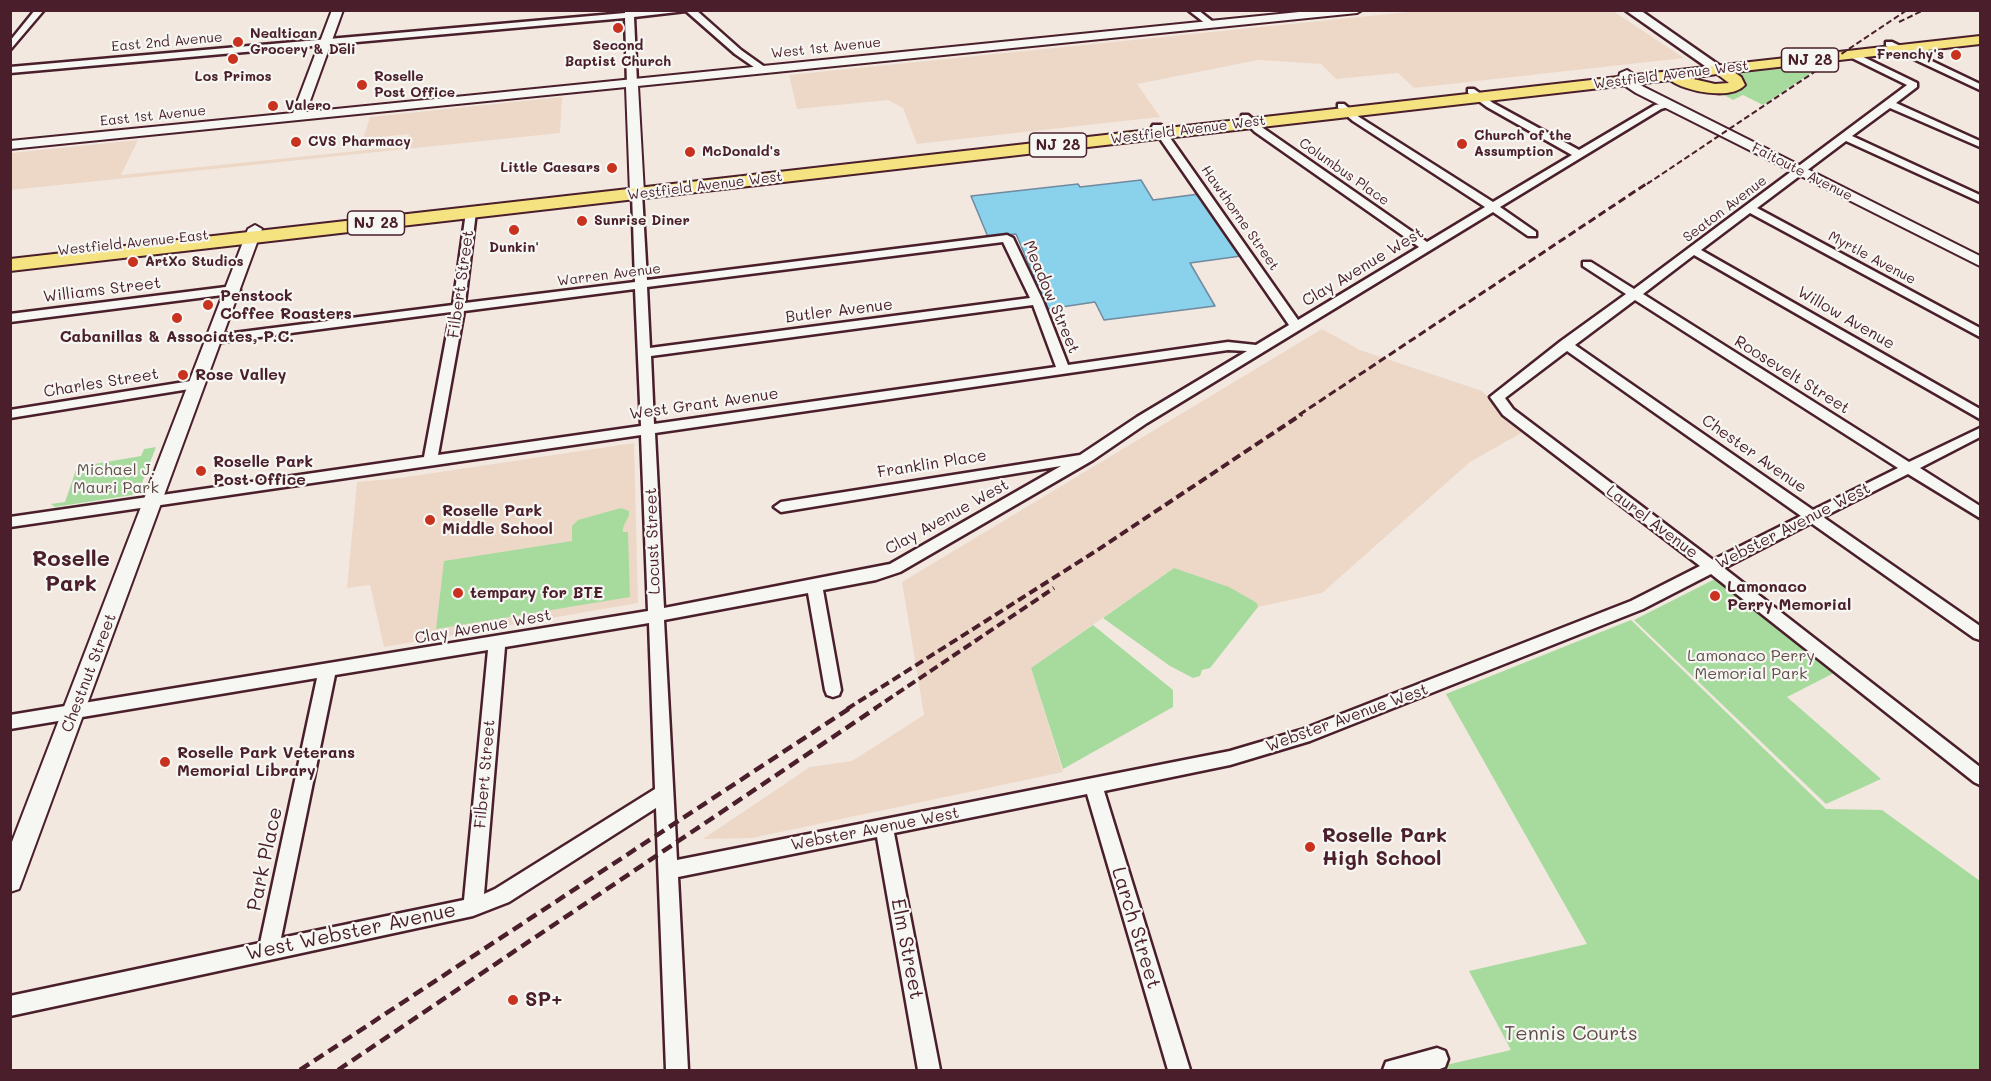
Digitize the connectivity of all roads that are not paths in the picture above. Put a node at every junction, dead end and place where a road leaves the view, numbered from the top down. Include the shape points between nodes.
1 (40, 10) edge
2 (338, 10) edge
3 (682, 10) edge
4 (690, 10) edge
5 (1192, 10) edge
6 (1358, 10) edge
7 (629, 13) edge
8 (1635, 13) edge
9 (1213, 25) junction
10 (1980, 34) edge
11 (1980, 40) edge
12 (326, 41) junction
13 (10, 47) edge
14 (1894, 47) junction
15 (1853, 55) junction
16 (1715, 67) junction
17 (10, 70) edge
18 (764, 70) junction
19 (1626, 77) junction
20 (1654, 77) junction
21 (632, 83) junction
22 (1980, 87) edge
23 (1475, 94) junction
24 (1668, 104) junction
25 (1889, 104) junction
26 (1344, 109) junction
27 (298, 116) junction
28 (1248, 120) junction
29 (1159, 130) junction
30 (1844, 136) junction
31 (1980, 144) edge
32 (10, 145) edge
33 (1580, 155) junction
34 (1801, 171) junction
35 (637, 190) junction
36 (1980, 199) edge
37 (1750, 208) junction
38 (1495, 209) junction
39 (471, 212) junction
40 (254, 233) junction
41 (1532, 234) dead end
42 (1007, 238) joint
43 (1428, 248) junction
44 (1694, 250) junction
45 (10, 257) edge
46 (1980, 262) edge
47 (1587, 264) dead end
48 (10, 265) edge
49 (642, 286) junction
50 (234, 290) junction
51 (1634, 295) junction
52 (1037, 301) junction
53 (458, 310) junction
54 (10, 318) edge
55 (1297, 327) junction
56 (1980, 333) edge
57 (214, 339) junction
58 (1565, 344) junction
59 (1260, 350) junction
60 (645, 353) junction
61 (1064, 370) junction
62 (197, 384) junction
63 (1497, 397) joint
64 (10, 414) edge
65 (1980, 415) edge
66 (648, 430) junction
67 (1980, 432) edge
68 (1088, 457) junction
69 (430, 462) junction
70 (1909, 468) junction
71 (153, 502) junction
72 (781, 507) dead end
73 (1980, 513) edge
74 (1813, 516) junction
75 (10, 522) edge
76 (1712, 567) junction
77 (814, 587) junction
78 (656, 616) junction
79 (1980, 634) edge
80 (497, 642) junction
81 (327, 672) junction
82 (833, 690) dead end
83 (74, 711) junction
84 (10, 722) edge
85 (1980, 777) edge
86 (1093, 785) junction
87 (664, 793) junction
88 (884, 827) junction
89 (669, 870) junction
90 (10, 881) edge
91 (473, 907) junction
92 (269, 949) junction
93 (10, 1006) edge
94 (1437, 1059) dead end
95 (1417, 1068) edge
96 (677, 1071) edge
97 (929, 1071) edge
98 (1179, 1071) edge
99 (1394, 1071) edge

1 - 13 street
2 - 12 street
3 - 7 street, East 2nd Avenue
4 - 18 street
5 - 9 street
6 - 9 street, West 1st Avenue
7 - 12 street, East 2nd Avenue
7 - 21 street, Locust Street
8 - 16 main road
9 - 18 street, West 1st Avenue
10 - 14 main road, Westfield Avenue West / NJ 28
11 - 14 main road, Westfield Avenue West / NJ 28
12 - 17 street, East 2nd Avenue
12 - 27 street
14 - 15 main road, Westfield Avenue West / NJ 28
14 - 16 main road, Westfield Avenue West / NJ 28
14 - 22 street
15 - 16 main road, Westfield Avenue West / NJ 28
15 - 25 street, Seaton Avenue via 1914,85
16 - 19 main road, Westfield Avenue West / NJ 28
16 - 20 main road, Westfield Avenue West / NJ 28
16 - 20 main road via 1736,80 1737,85 1718,89
18 - 21 street, West 1st Avenue
19 - 20 main road, Westfield Avenue West / NJ 28
19 - 23 main road, Westfield Avenue West / NJ 28
19 - 24 street, Faitoute Avenue
21 - 27 street, West 1st Avenue
21 - 35 street, Locust Street
23 - 26 main road, Westfield Avenue West / NJ 28
23 - 33 street
24 - 33 street, Clay Avenue West
24 - 34 street, Faitoute Avenue
25 - 30 street, Seaton Avenue
25 - 31 street
26 - 28 main road, Westfield Avenue West / NJ 28
26 - 38 street
27 - 32 street, East 1st Avenue
28 - 29 main road, Westfield Avenue West / NJ 28
28 - 43 street, Columbus Place
29 - 35 main road, Westfield Avenue West / NJ 28
29 - 55 street, Hawthorne Street
30 - 34 street, Seaton Avenue
30 - 36 street
33 - 38 street, Clay Avenue West
34 - 37 street, Seaton Avenue
34 - 46 street, Faitoute Avenue
35 - 39 main road, Westfield Avenue West / NJ 28
35 - 40 main road, Westfield Avenue West / NJ 28
35 - 49 street, Locust Street
37 - 44 street, Seaton Avenue
37 - 56 street, Myrtle Avenue
38 - 41 street
38 - 43 street, Clay Avenue West
39 - 40 main road, Westfield Avenue West / NJ 28
39 - 53 street, Filbert Street
40 - 45 main road, Westfield Avenue East / NJ 28
40 - 48 main road, Westfield Avenue East / NJ 28
40 - 50 street, Chestnut Street
42 - 49 street, Warren Avenue
42 - 52 street, Meadow Street
43 - 55 street, Clay Avenue West
44 - 51 street, Seaton Avenue
44 - 65 street, Willow Avenue
47 - 51 street, Roosevelt Street
49 - 53 street, Warren Avenue
49 - 60 street, Locust Street
50 - 54 street, Williams Street
50 - 57 street, Chestnut Street
51 - 58 street, Seaton Avenue
51 - 70 street, Roosevelt Street
52 - 60 street, Butler Avenue
52 - 61 street, Meadow Street
53 - 57 street, Warren Avenue
53 - 69 street, Filbert Street
55 - 59 street, Clay Avenue West
57 - 62 street, Chestnut Street
58 - 63 street, Seaton Avenue
58 - 74 street, Chester Avenue
59 - 61 street, West Grant Avenue via 1228,346
59 - 68 street, Clay Avenue West
60 - 66 street, Locust Street
61 - 66 street, West Grant Avenue
62 - 64 street, Charles Street
62 - 71 street, Chestnut Street
63 - 76 street, Laurel Avenue via 1508,412
66 - 69 street, West Grant Avenue
66 - 78 street, Locust Street
67 - 70 street, Webster Avenue West
68 - 72 street, Franklin Place
68 - 77 street, Clay Avenue West via 895,568
69 - 71 street, West Grant Avenue
70 - 73 street, Roosevelt Street
70 - 74 street, Webster Avenue West
71 - 75 street, West Grant Avenue
71 - 83 street, Chestnut Street
74 - 76 street, Webster Avenue West
74 - 79 street, Chester Avenue
76 - 85 street, Laurel Avenue
76 - 86 street, Webster Avenue West via 1637,605 1304,736 1230,758
77 - 78 street, Clay Avenue West
77 - 82 street
78 - 80 street, Clay Avenue West
78 - 87 street, Locust Street
80 - 81 street, Clay Avenue West
80 - 91 street, Filbert Street
81 - 83 street, Clay Avenue West
81 - 92 street, Park Place
83 - 84 street, Clay Avenue West
83 - 90 street, Chestnut Street
86 - 88 street, Webster Avenue West
86 - 98 street, Larch Street
87 - 89 street, Locust Street
87 - 91 street, West Webster Avenue via 502,896
88 - 89 street, Webster Avenue West
88 - 97 street, Elm Street
89 - 96 street, Locust Street
91 - 92 street, West Webster Avenue
92 - 93 street, West Webster Avenue
94 - 95 street
95 - 99 street

